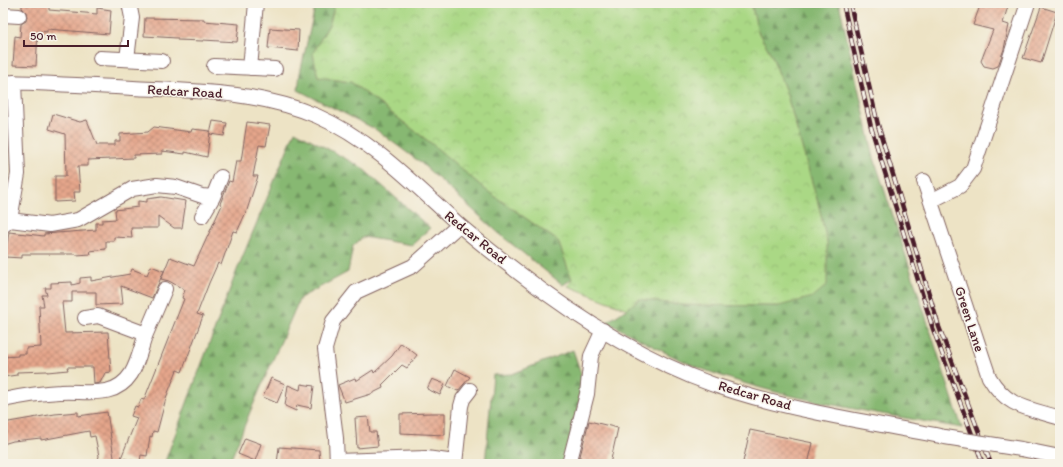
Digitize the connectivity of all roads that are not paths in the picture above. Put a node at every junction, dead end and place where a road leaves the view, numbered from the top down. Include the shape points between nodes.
1 (130, 3) edge
2 (256, 3) edge
3 (1028, 3) edge
4 (3, 15) edge
5 (19, 16) dead end
6 (100, 58) dead end
7 (127, 59) junction
8 (162, 61) dead end
9 (214, 66) dead end
10 (250, 68) junction
11 (275, 69) dead end
12 (9, 82) edge
13 (221, 177) dead end
14 (924, 181) dead end
15 (213, 198) junction
16 (931, 201) junction
17 (202, 216) dead end
18 (7, 223) edge
19 (459, 225) junction
20 (165, 288) dead end
21 (84, 318) dead end
22 (603, 330) junction
23 (146, 334) junction
24 (470, 390) dead end
25 (3, 400) edge
26 (1060, 418) edge
27 (1060, 457) edge
28 (337, 463) edge
29 (455, 463) edge
30 (569, 464) edge

1 - 7 street via 132,18
2 - 10 street
3 - 16 street via 973,169 960,186
4 - 5 street
6 - 7 street
7 - 8 street
9 - 10 street
10 - 11 street
12 - 18 street via 18,174
12 - 19 street, Redcar Road via 226,92 276,102 319,117 362,142 405,174
13 - 15 street
14 - 16 street, Green Lane
15 - 17 street
15 - 18 street via 176,187 157,185 132,189 78,220 50,225
16 - 26 street, Green Lane via 989,377 1007,399
19 - 22 street, Redcar Road via 541,289
19 - 28 street via 412,266 356,292 333,321 325,349
20 - 23 street
21 - 23 street via 98,316
22 - 27 street, Redcar Road, bridge via 678,370 735,392 786,405 945,437
22 - 30 street via 591,356 587,394
23 - 25 street via 130,374 115,388 104,392 34,394
24 - 29 street via 461,406
28 - 29 street via 426,458

